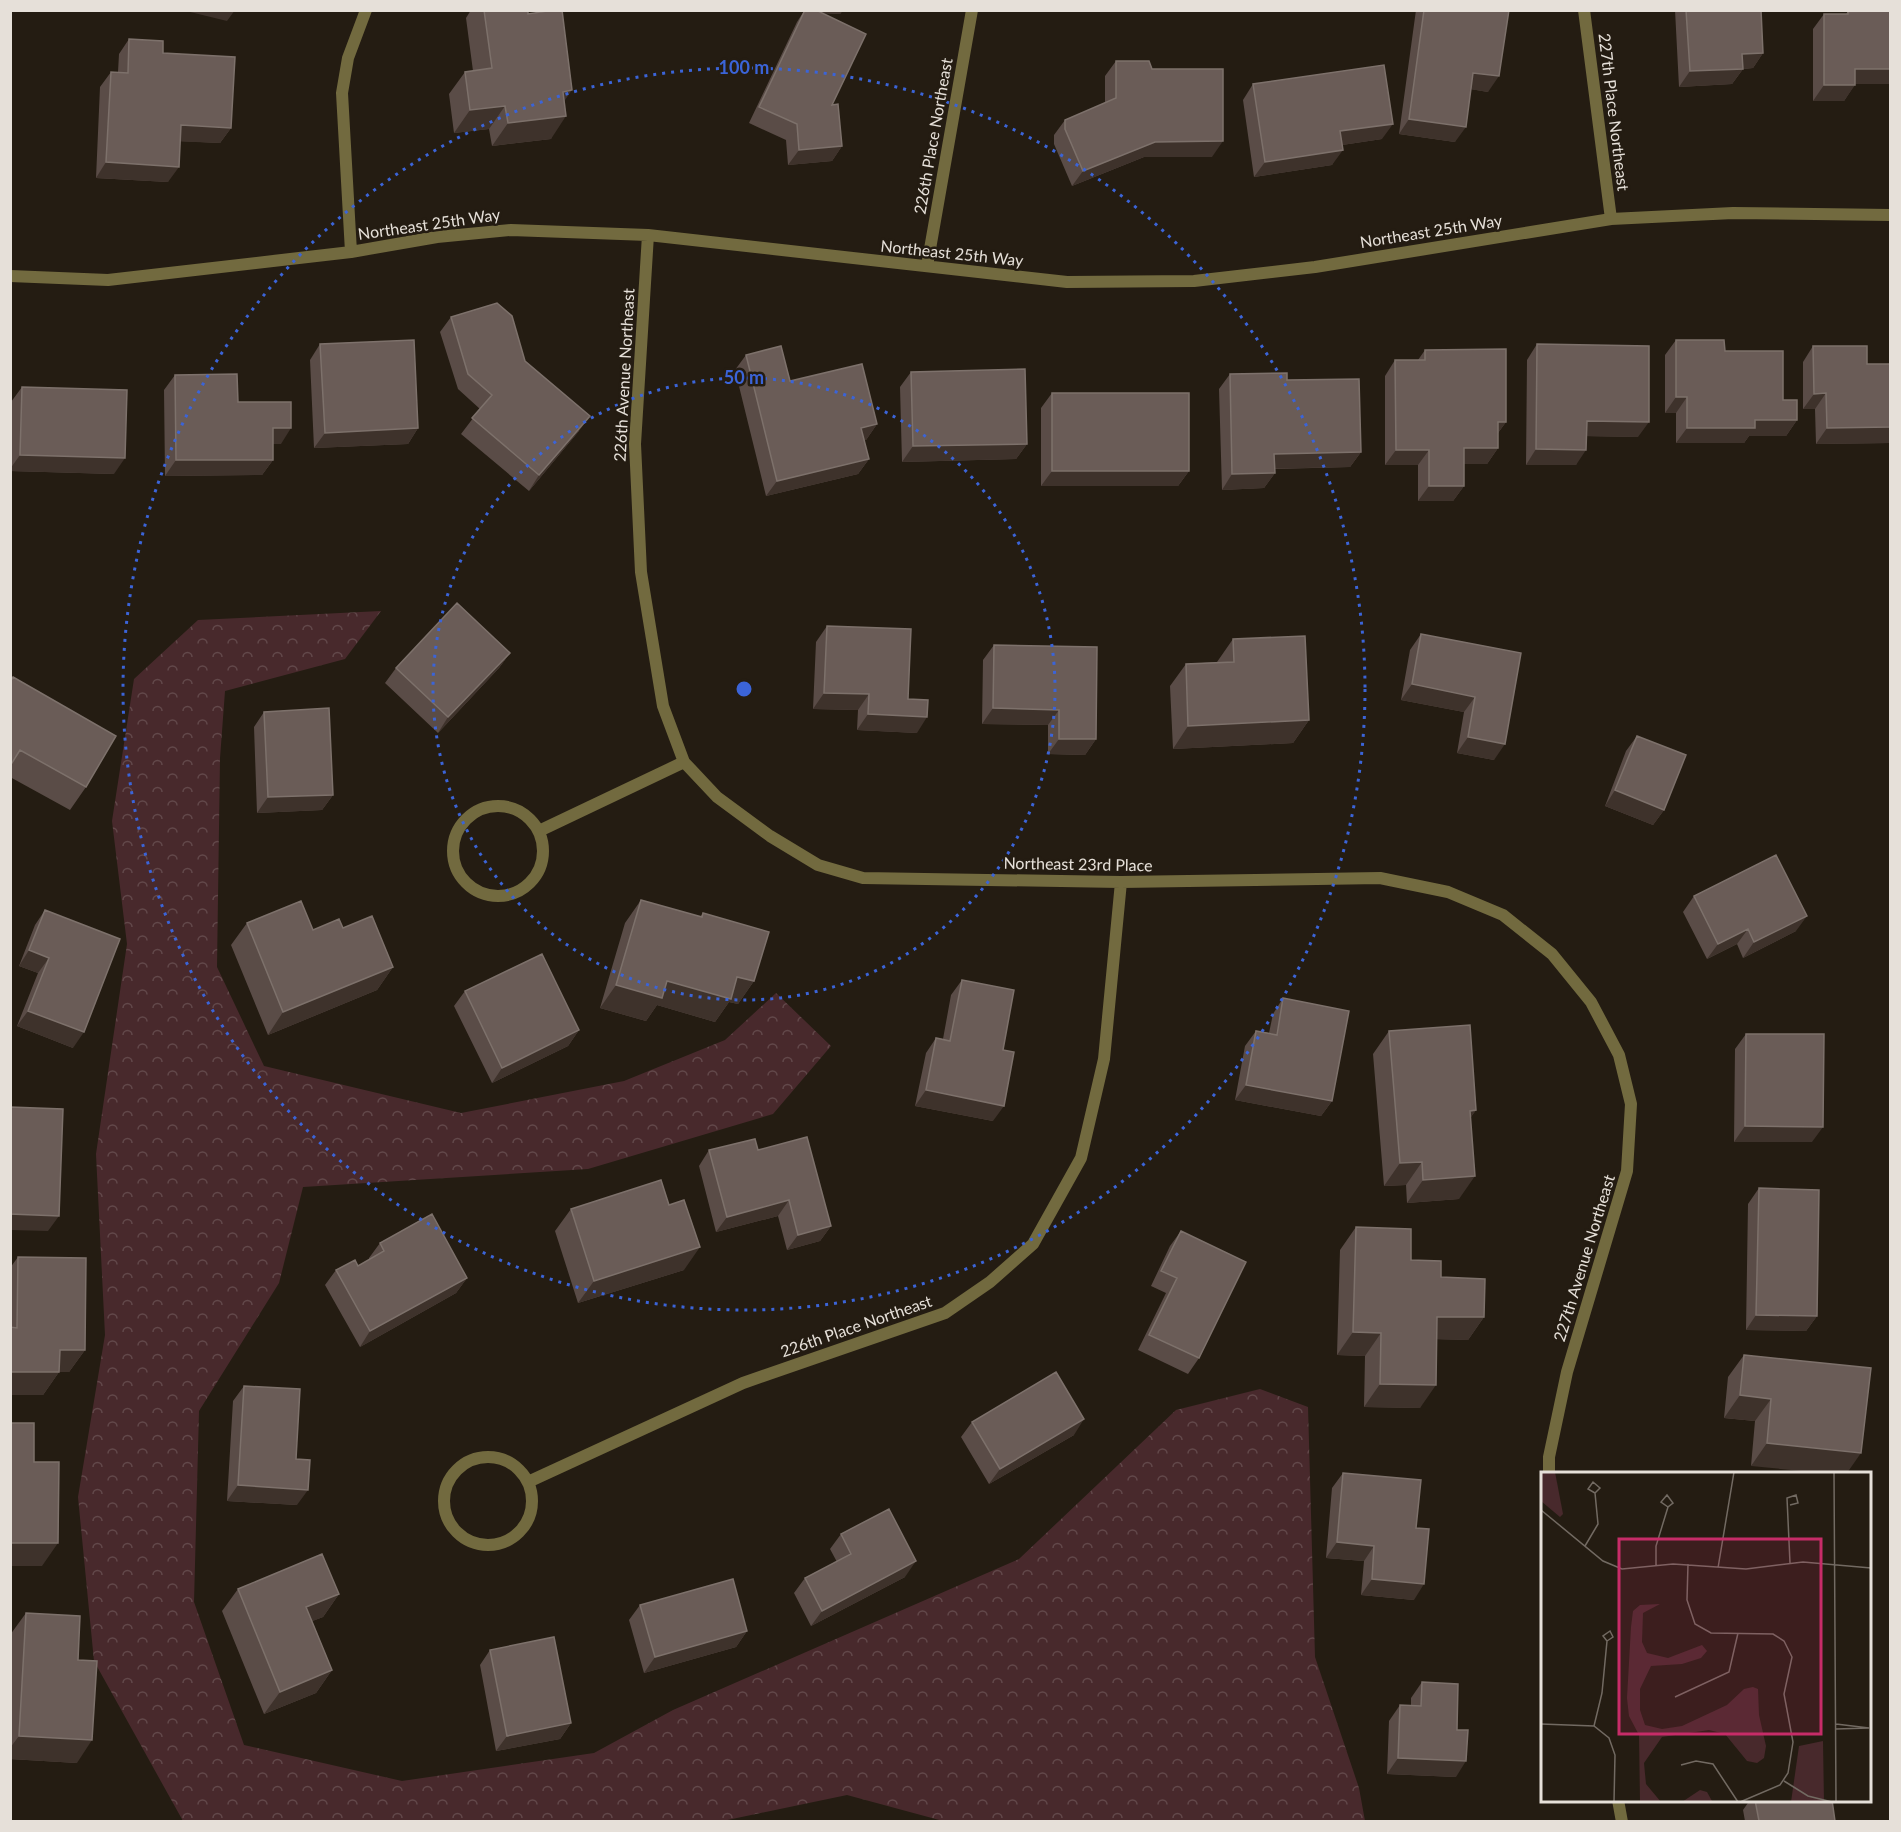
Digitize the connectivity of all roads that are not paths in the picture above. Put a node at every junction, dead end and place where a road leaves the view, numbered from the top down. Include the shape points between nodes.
1 (366, 10) edge
2 (972, 10) edge
3 (1584, 10) edge
4 (1890, 215) edge
5 (1611, 219) junction
6 (648, 235) junction
7 (351, 252) junction
8 (927, 266) junction
9 (10, 276) edge
10 (684, 762) junction
11 (539, 831) junction
12 (1121, 882) junction
13 (1503, 915) joint
14 (1549, 1472) edge
15 (528, 1482) junction
16 (1618, 1802) edge
17 (1622, 1821) edge

1 - 7 street via 348,58 342,93
2 - 8 street, 226th Place Northeast
3 - 5 street, 227th Place Northeast
4 - 5 street, Northeast 25th Way via 1733,213
5 - 8 street, Northeast 25th Way via 1315,267 1194,281 1067,282
6 - 7 street, Northeast 25th Way via 511,230 437,237
6 - 8 street, Northeast 25th Way
6 - 10 street, 226th Avenue Northeast via 635,444 641,572 663,706
7 - 9 street, Northeast 25th Way via 108,280
10 - 11 street
10 - 12 street, Northeast 23rd Place via 717,797 770,836 818,865 863,878
11 - 11 street via 530,818 517,810 486,807 460,826 454,840 457,872 480,893 495,897 511,895 537,877 544,847
12 - 13 street, Northeast 23rd Place via 1380,878 1448,892
12 - 15 street, 226th Place Northeast via 1104,1059 1081,1158 1033,1244 990,1282 945,1313 743,1383
13 - 14 street, 227th Avenue Northeast via 1552,954 1592,1002 1620,1055 1631,1104 1627,1171 1567,1372
15 - 15 street via 507,1461 477,1458 463,1465 448,1482 444,1504 448,1520 469,1541 499,1544 513,1538 530,1513 532,1497
16 - 17 street

